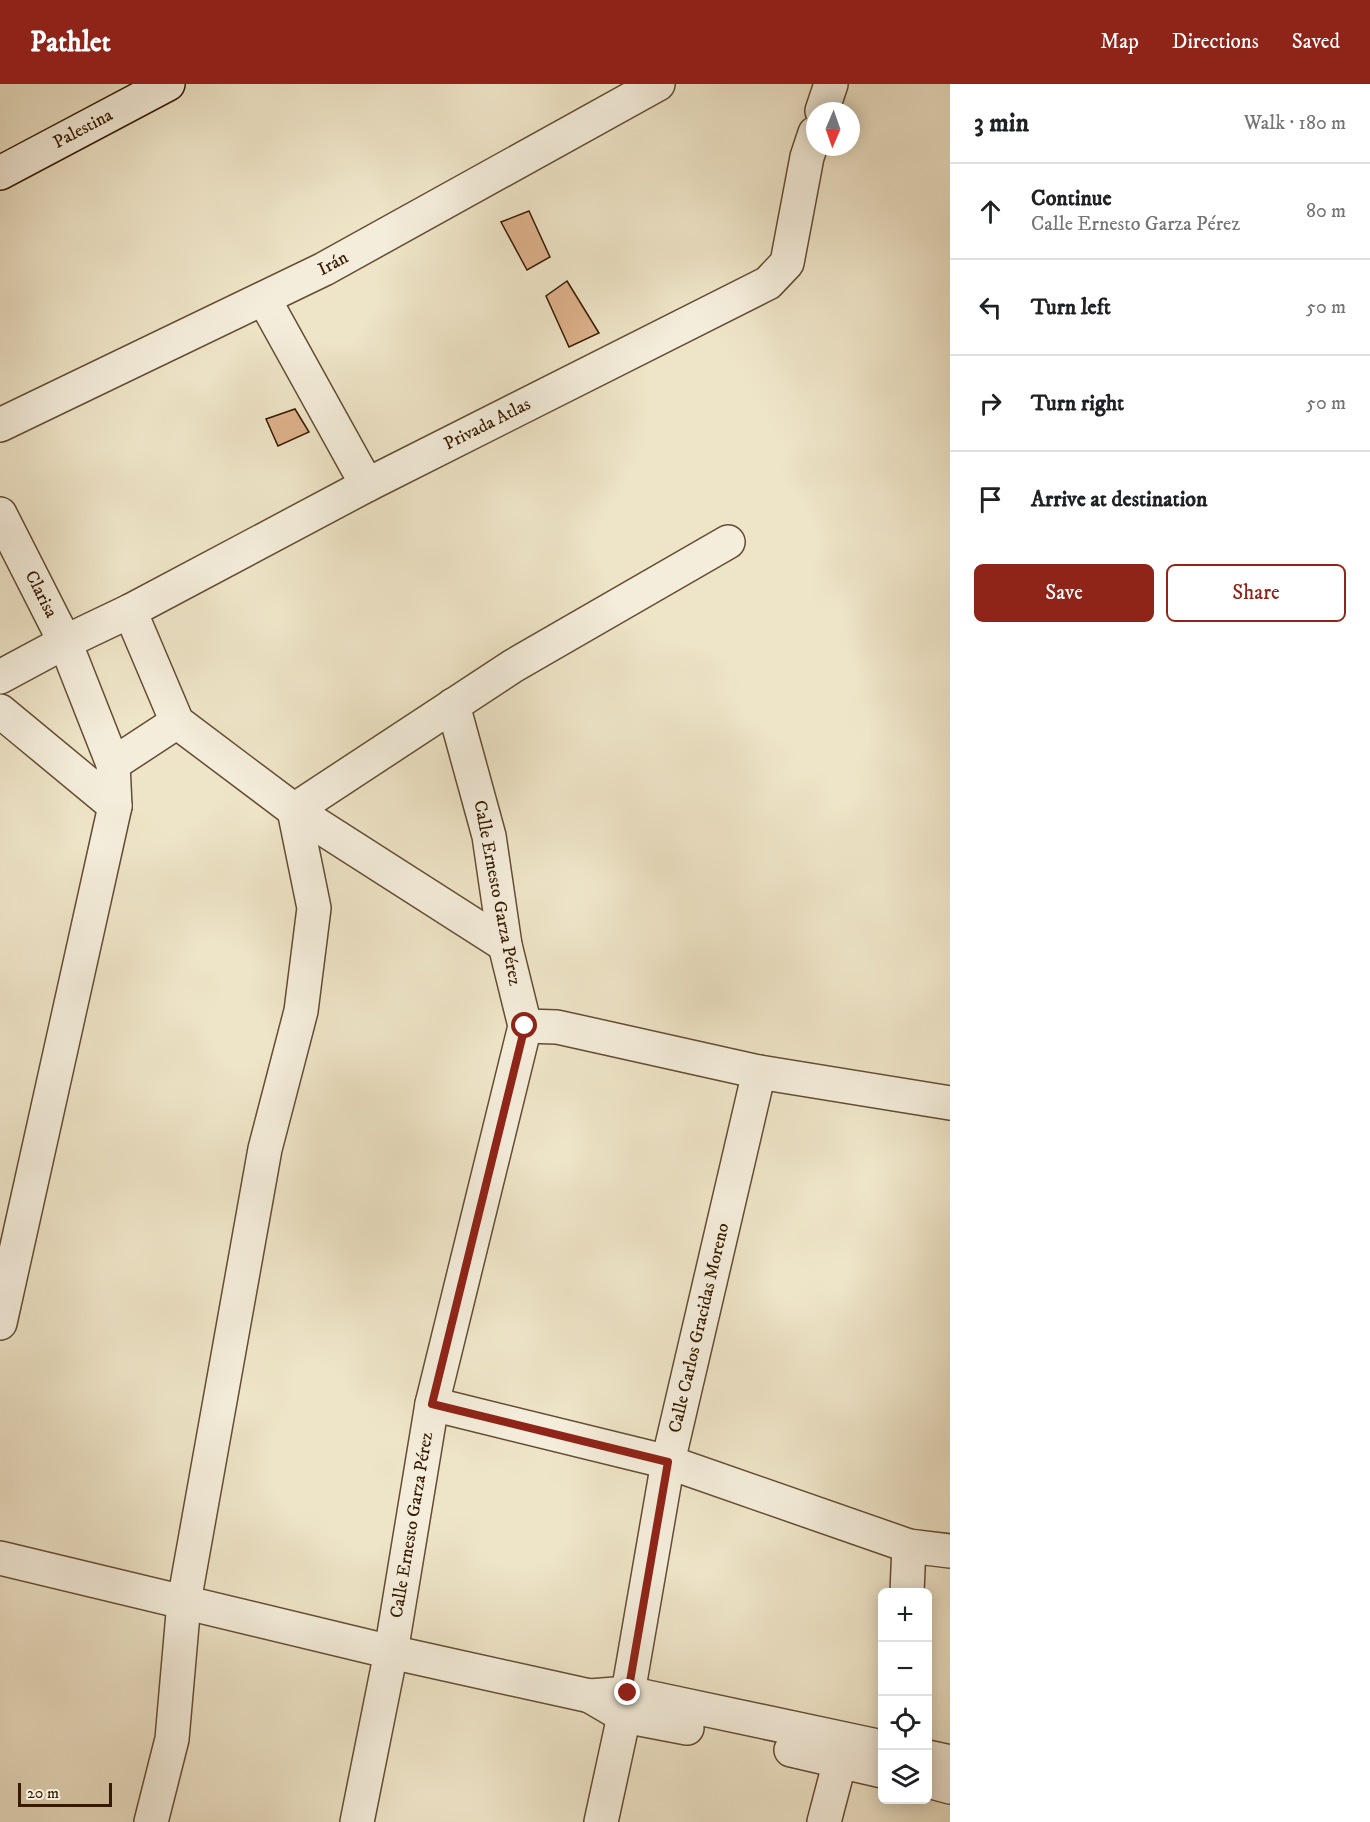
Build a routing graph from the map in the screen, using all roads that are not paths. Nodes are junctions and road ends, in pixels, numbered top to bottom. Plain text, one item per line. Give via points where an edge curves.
1 (168, 84) edge
2 (658, 84) edge
3 (831, 84) edge
4 (825, 102) edge
5 (807, 156) edge
6 (0, 173) edge
7 (264, 298) junction
8 (0, 425) edge
9 (367, 485) junction
10 (0, 514) edge
11 (729, 542) dead end
12 (130, 611) junction
13 (65, 642) junction
14 (0, 677) edge
15 (453, 705) junction
16 (0, 711) edge
17 (177, 722) junction
18 (113, 764) junction
19 (115, 806) junction
20 (294, 810) junction
21 (505, 945) junction
22 (525, 1026) junction
23 (759, 1072) junction
24 (950, 1102) edge
25 (0, 1323) edge
26 (432, 1404) junction
27 (668, 1462) junction
28 (909, 1546) junction
29 (950, 1551) edge
30 (0, 1558) edge
31 (907, 1588) edge
32 (184, 1602) junction
33 (391, 1652) junction
34 (626, 1705) junction
35 (728, 1725) junction
36 (878, 1746) edge
37 (932, 1758) edge
38 (840, 1761) junction
39 (950, 1762) edge
40 (878, 1770) edge
41 (932, 1782) edge
42 (950, 1787) edge
43 (151, 1822) edge
44 (357, 1822) edge
45 (601, 1822) edge
46 (824, 1822) edge

1 - 6 street, Palestina
2 - 7 street, Irán via 324,269
3 - 4 street
5 - 9 street, Privada Atlas via 788,263 768,283
7 - 8 street, Irán
7 - 9 street
9 - 12 street, Privada Atlas
10 - 13 street, Clarisa
11 - 15 street via 513,666
12 - 13 street, Privada Atlas
12 - 17 street
13 - 14 street, Privada Atlas
13 - 18 street, Clarisa
15 - 20 street
15 - 21 street, Calle Ernesto Garza Pérez via 489,836
16 - 19 street
17 - 18 street
17 - 20 street
18 - 19 street, Clarisa
19 - 25 street, Clarisa
20 - 21 street
20 - 32 street via 314,908 301,1011 265,1149
21 - 22 street, Calle Ernesto Garza Pérez
22 - 23 street via 558,1027
22 - 26 street, Calle Ernesto Garza Pérez
23 - 24 street
23 - 27 street, Calle Carlos Gracidas Moreno
26 - 27 street
26 - 33 street, Calle Ernesto Garza Pérez
27 - 28 street
27 - 34 street, Calle Carlos Gracidas Moreno
28 - 29 street
28 - 31 street
30 - 32 street
32 - 33 street
32 - 43 street via 172,1739
33 - 34 street
33 - 44 street, Calle Ernesto Garza Pérez
34 - 35 street
34 - 45 street, Calle Carlos Gracidas Moreno
35 - 36 street
35 - 38 street
37 - 39 street
38 - 40 street
38 - 46 street
41 - 42 street

